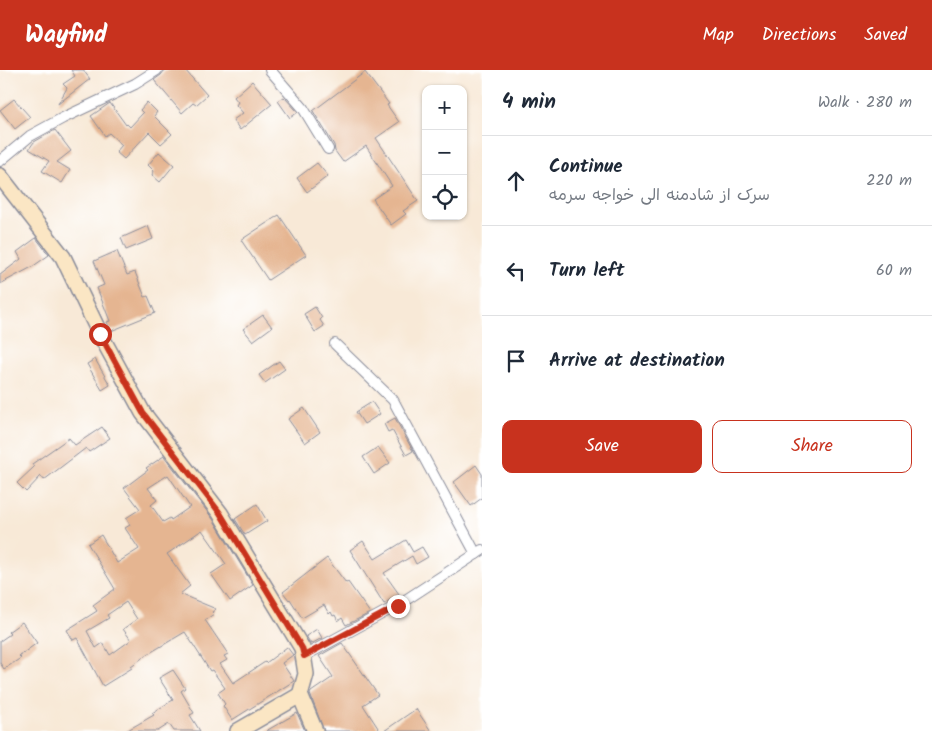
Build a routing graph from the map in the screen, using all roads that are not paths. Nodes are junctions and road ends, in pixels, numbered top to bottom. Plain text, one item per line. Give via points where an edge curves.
1 (156, 70) edge
2 (270, 70) edge
3 (328, 148) dead end
4 (0, 161) edge
5 (0, 176) edge
6 (335, 344) dead end
7 (479, 552) edge
8 (304, 656) junction
9 (300, 695) junction
10 (238, 731) edge
11 (315, 731) edge

1 - 4 street via 136,84 30,136
2 - 3 street via 303,108
5 - 8 street via 63,256 104,342 143,413 220,513
6 - 7 street via 393,400
7 - 8 street via 398,606
8 - 9 street via 306,674
9 - 10 street
9 - 11 street

